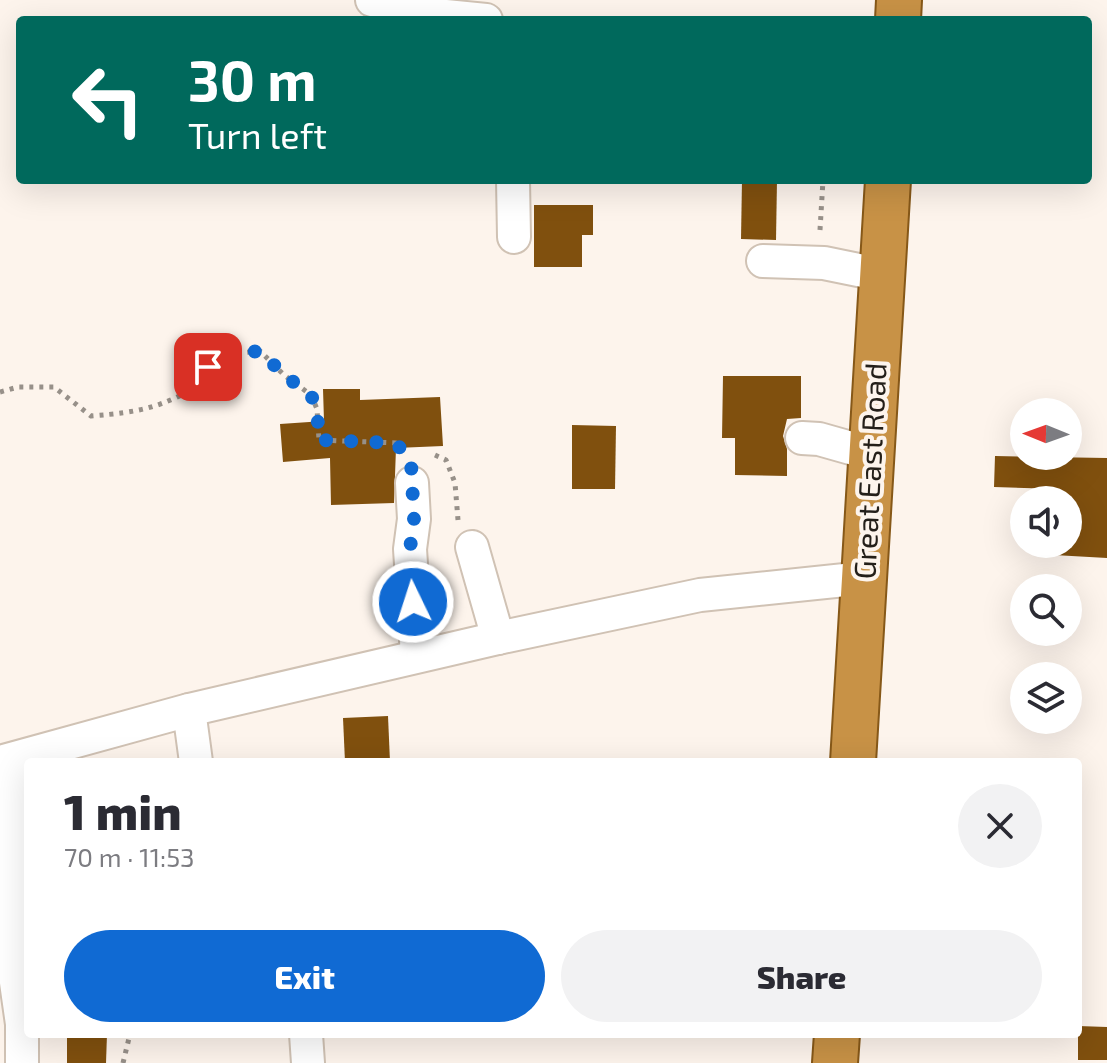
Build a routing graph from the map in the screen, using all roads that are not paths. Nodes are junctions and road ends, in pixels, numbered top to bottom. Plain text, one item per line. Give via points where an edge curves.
1 (372, 0) edge
2 (446, 16) edge
3 (513, 184) edge
4 (888, 184) edge
5 (514, 237) dead end
6 (763, 261) dead end
7 (883, 275) junction
8 (802, 438) dead end
9 (872, 454) junction
10 (412, 483) road end
11 (472, 547) dead end
12 (864, 578) junction
13 (498, 638) junction
14 (417, 655) junction
15 (189, 710) junction
16 (195, 758) edge
17 (853, 758) edge
18 (6, 761) edge
19 (306, 1038) edge
20 (837, 1038) edge
21 (22, 1063) edge
22 (308, 1063) edge
23 (835, 1063) edge

1 - 2 street
3 - 5 street
4 - 7 highway, Great East Road
6 - 7 street via 817,262
7 - 9 highway, Great East Road
8 - 9 street
9 - 12 highway, Great East Road
10 - 14 street
11 - 13 street
12 - 13 street via 700,595
12 - 17 highway, Great East Road
13 - 14 street
14 - 15 street
15 - 16 street
15 - 18 street
18 - 21 street via 10,940
19 - 22 street
20 - 23 highway

